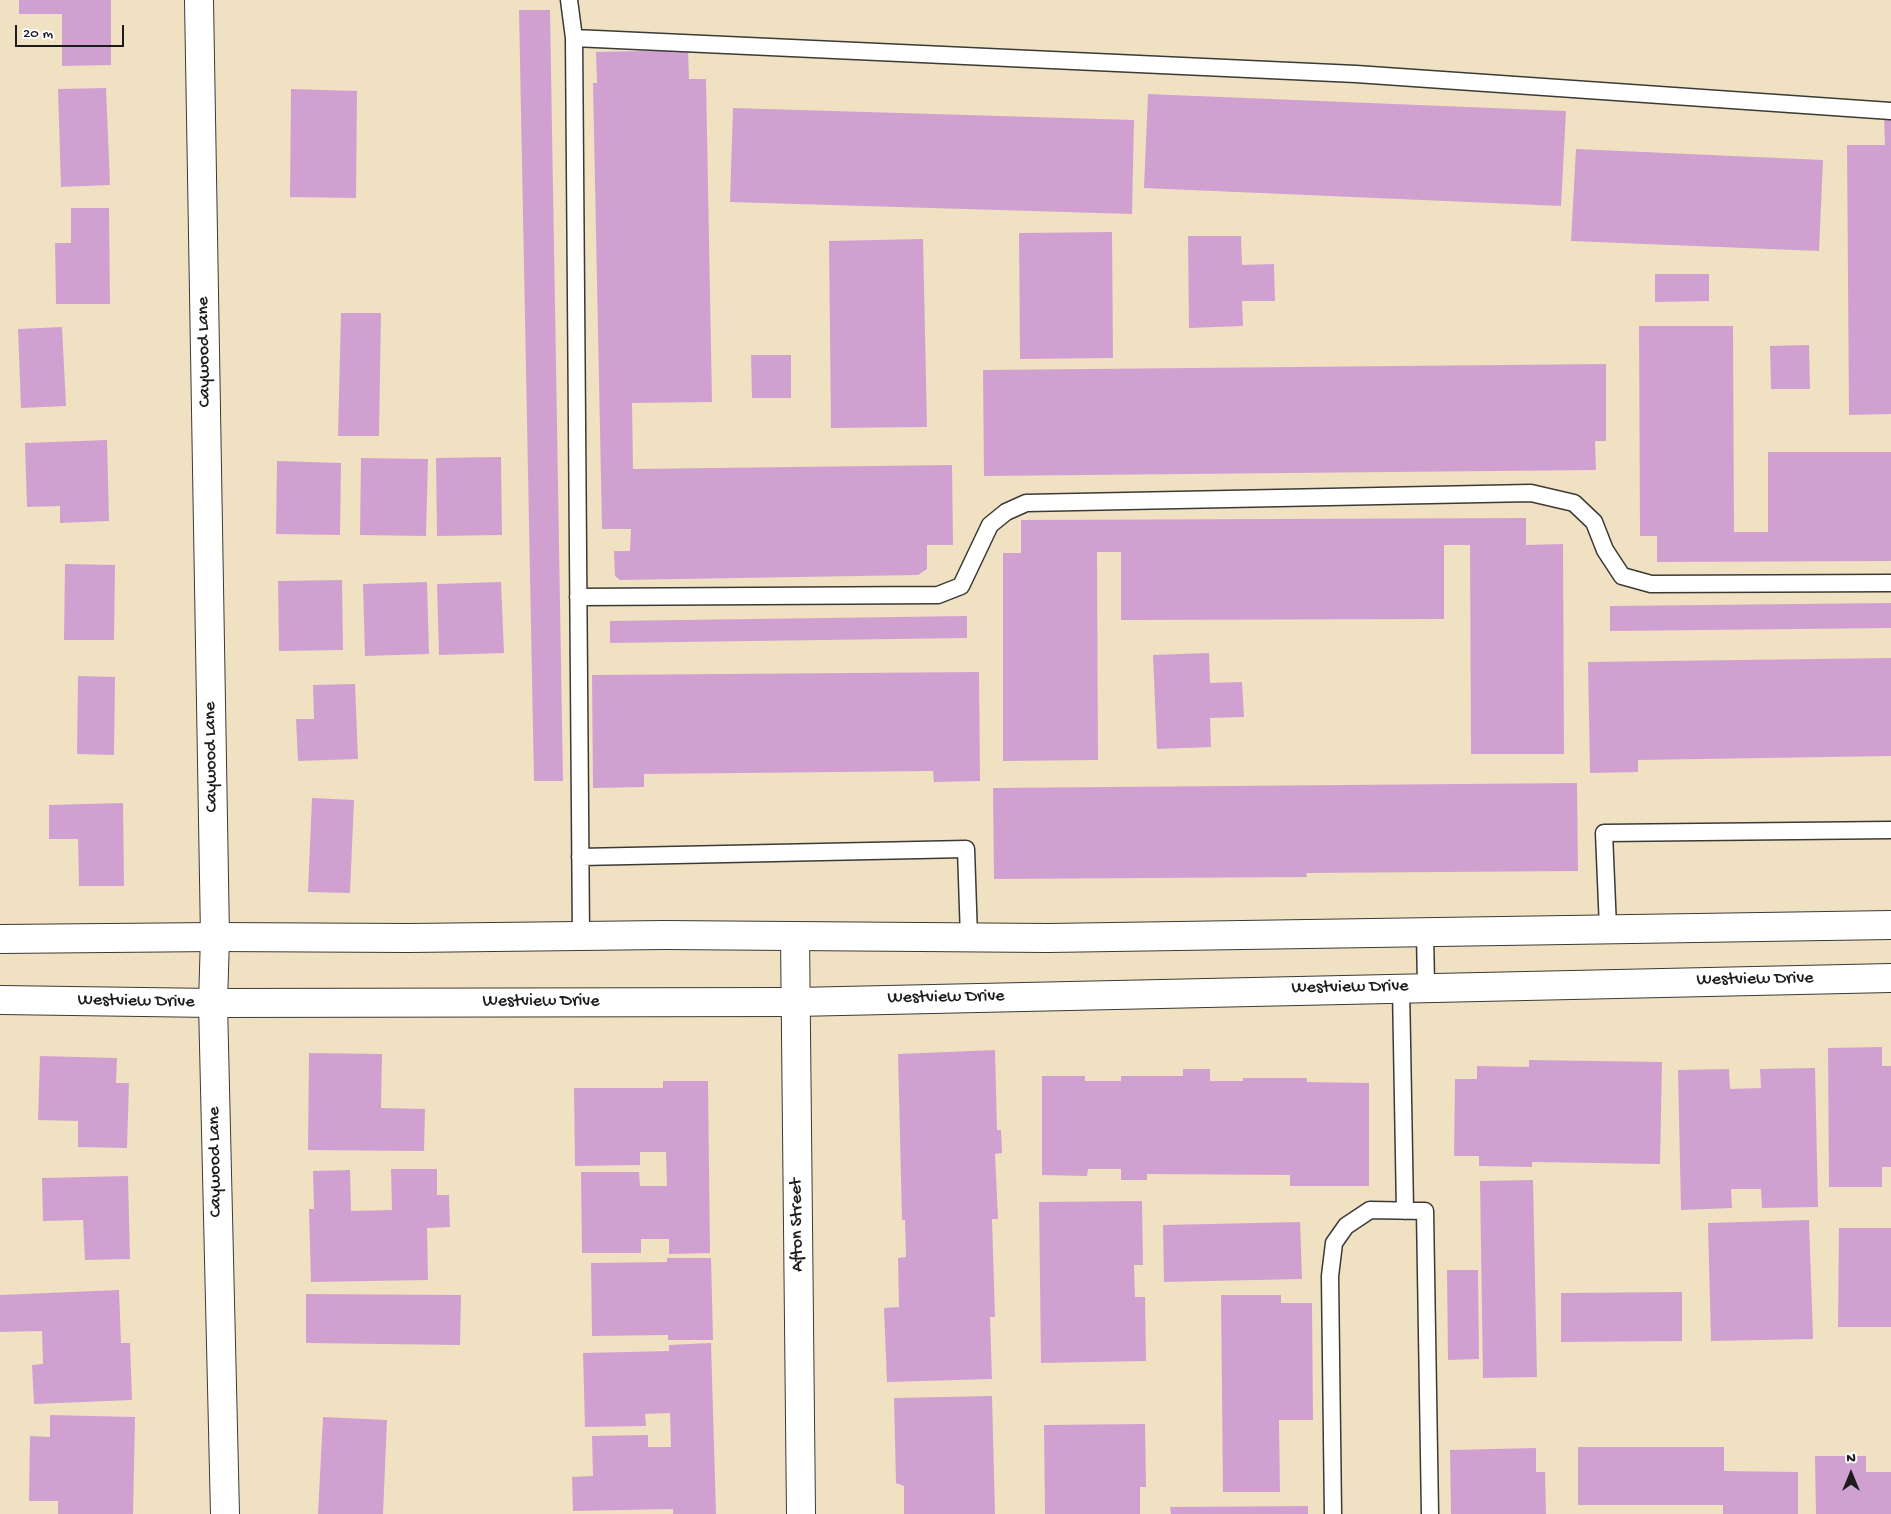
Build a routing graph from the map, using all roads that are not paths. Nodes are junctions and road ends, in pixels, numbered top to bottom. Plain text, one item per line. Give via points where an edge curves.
1 (199, 0) edge
2 (569, 0) edge
3 (574, 38) junction
4 (1891, 111) edge
5 (1891, 583) edge
6 (578, 597) junction
7 (1891, 830) edge
8 (580, 857) junction
9 (1891, 925) edge
10 (1608, 928) junction
11 (1425, 932) junction
12 (795, 936) junction
13 (215, 937) junction
14 (581, 937) junction
15 (970, 938) junction
16 (0, 939) edge
17 (1891, 978) edge
18 (1414, 987) junction
19 (0, 1000) edge
20 (796, 1002) junction
21 (213, 1003) junction
22 (1405, 1211) junction
23 (225, 1514) edge
24 (801, 1514) edge
25 (1333, 1514) edge
26 (1430, 1514) edge

1 - 13 main road, Caywood Lane
2 - 3 lane
3 - 4 lane via 1356,74
3 - 6 lane
5 - 6 lane via 1651,584 1622,576 1605,550 1594,522 1574,503 1531,493 1026,503 1006,512 990,525 961,586 938,595
6 - 8 lane
7 - 10 lane via 1604,833
8 - 14 lane
8 - 15 lane via 966,849
9 - 10 main road
10 - 11 main road
11 - 15 main road
11 - 18 lane
12 - 14 main road
12 - 15 main road
12 - 20 main road, Afton Street
13 - 14 main road
13 - 16 main road
13 - 21 main road, Caywood Lane
17 - 18 main road, Westview Drive
18 - 20 main road, Westview Drive
18 - 22 lane
19 - 21 main road, Westview Drive
20 - 21 main road, Westview Drive
20 - 24 main road, Afton Street
21 - 23 main road, Caywood Lane
22 - 25 lane via 1370,1210 1346,1226 1334,1243 1330,1276
22 - 26 lane via 1425,1211

